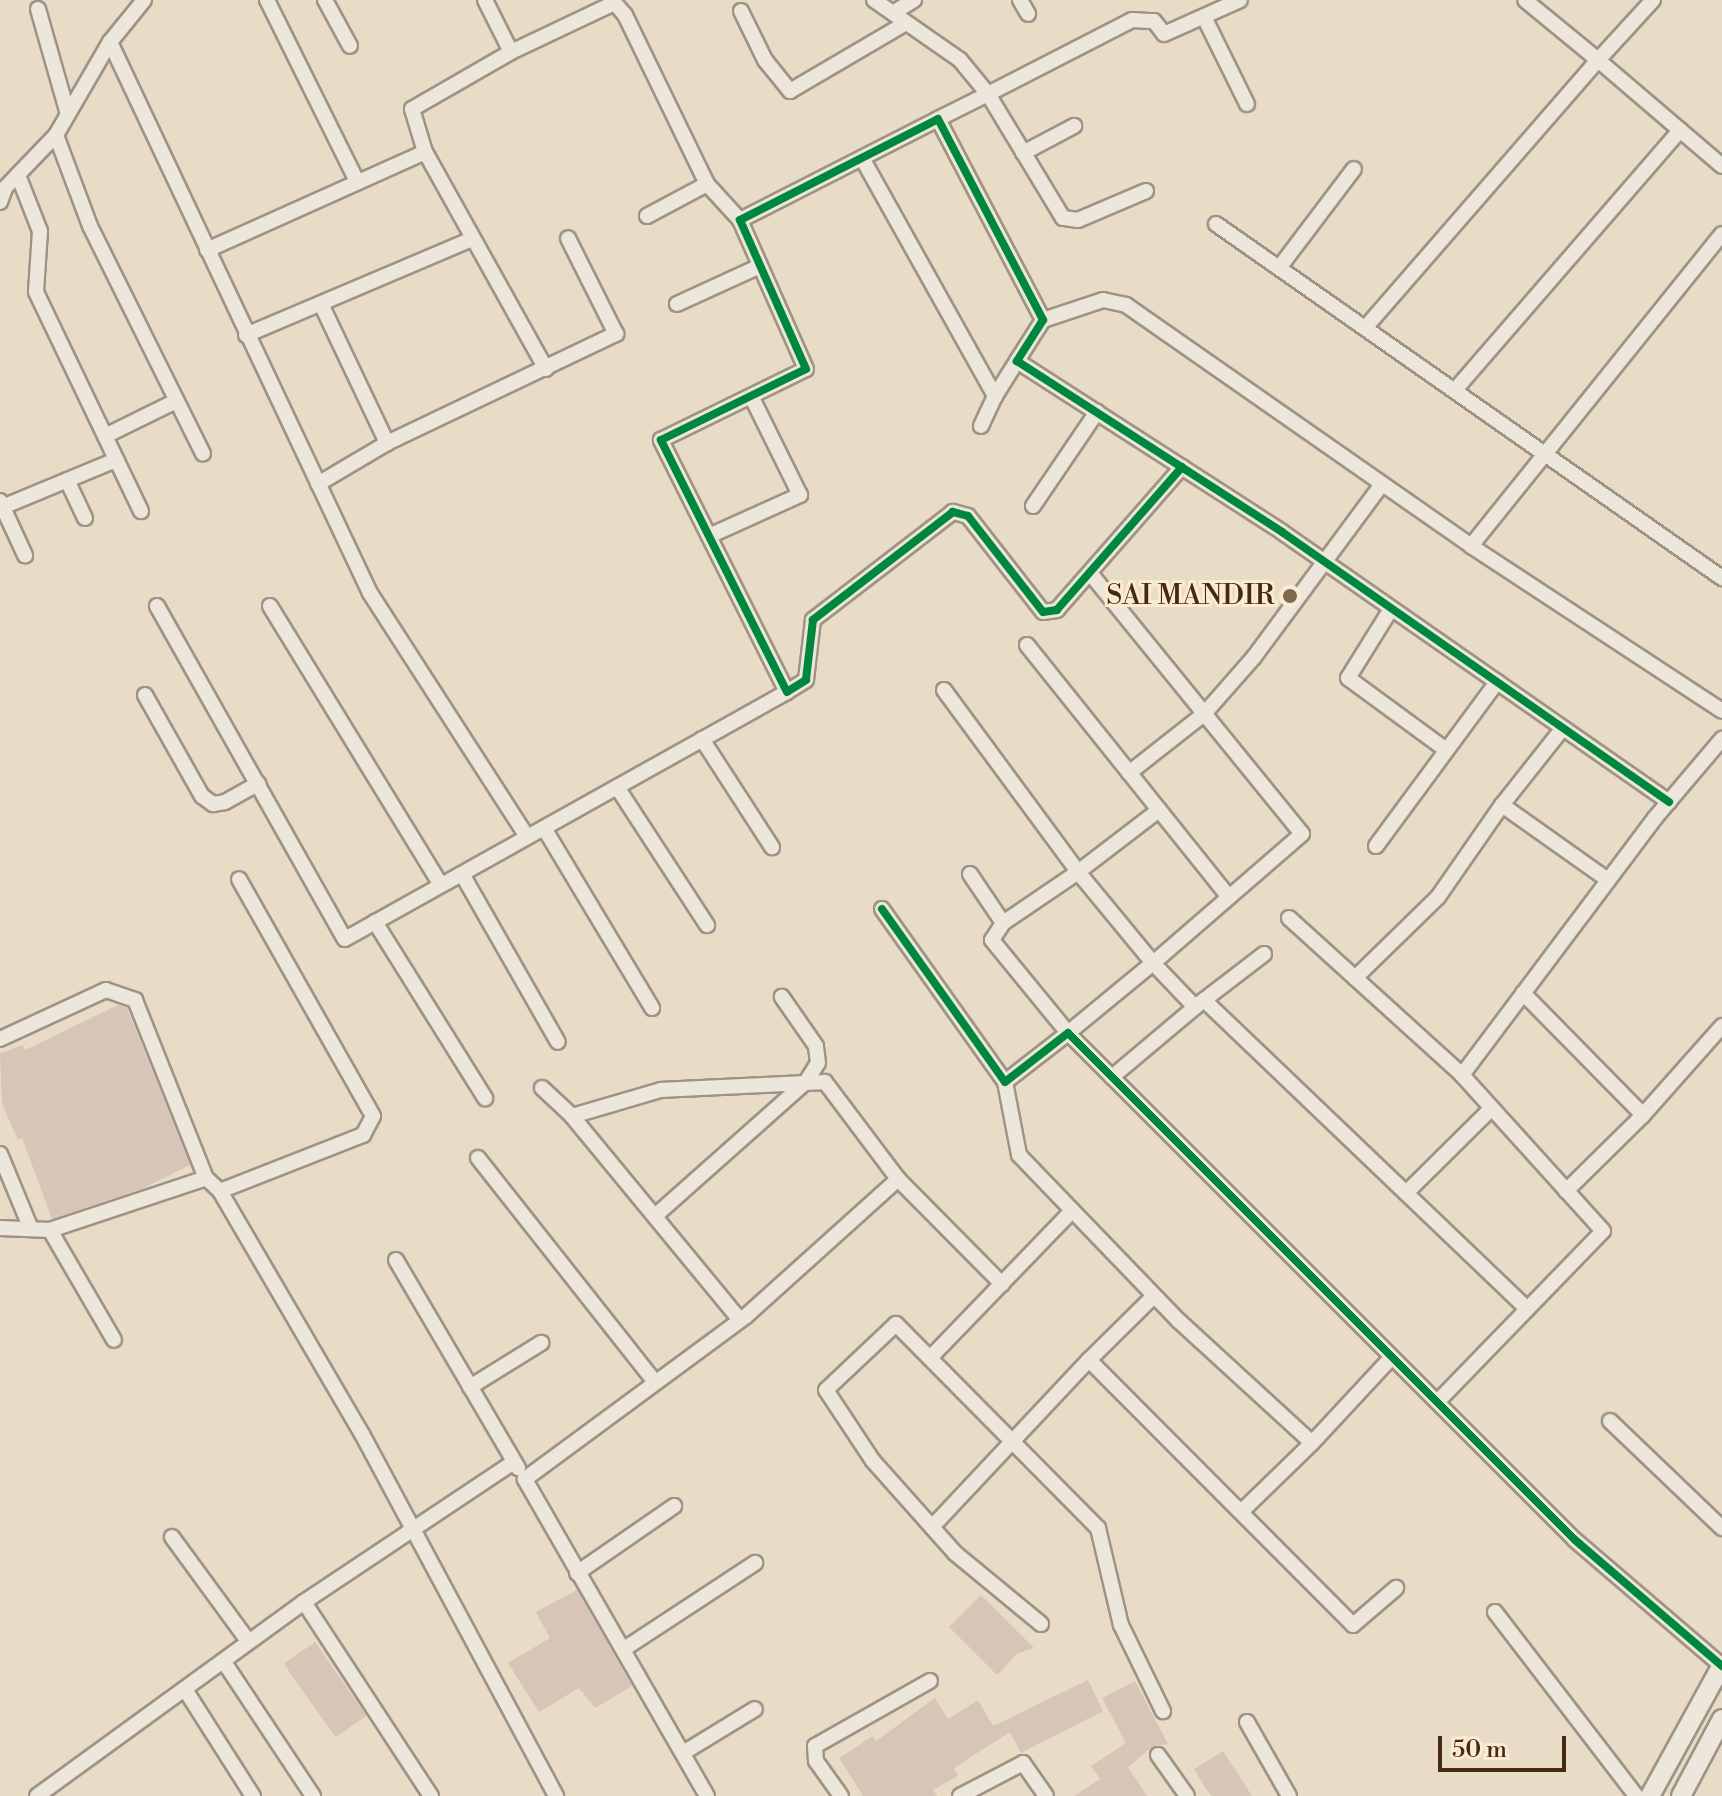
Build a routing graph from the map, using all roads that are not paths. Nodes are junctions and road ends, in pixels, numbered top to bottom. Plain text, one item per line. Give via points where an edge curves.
1 (144, 0) edge
2 (267, 0) edge
3 (325, 0) edge
4 (485, 0) edge
5 (874, 0) edge
6 (914, 0) edge
7 (1020, 0) edge
8 (1240, 0) edge
9 (1525, 0) edge
10 (1653, 0) edge
11 (613, 2) edge
12 (130, 7) edge
13 (38, 9) dead end
14 (741, 11) dead end
15 (893, 13) junction
16 (1028, 14) dead end
17 (1204, 17) junction
18 (906, 23) junction
19 (110, 42) junction
20 (350, 46) dead end
21 (511, 52) junction
22 (1598, 60) junction
23 (988, 94) junction
24 (1247, 104) dead end
25 (68, 114) junction
26 (938, 119) junction
27 (1074, 126) dead end
28 (1680, 130) junction
29 (56, 135) junction
30 (425, 152) junction
31 (1023, 153) junction
32 (862, 158) junction
33 (1722, 166) edge
34 (1354, 169) dead end
35 (18, 175) junction
36 (356, 179) junction
37 (707, 184) junction
38 (1146, 191) dead end
39 (2, 193) edge
40 (647, 216) dead end
41 (740, 220) junction
42 (1216, 224) dead end
43 (1722, 234) edge
44 (568, 238) dead end
45 (472, 239) junction
46 (207, 250) junction
47 (760, 266) junction
48 (1279, 268) junction
49 (677, 304) dead end
50 (322, 306) junction
51 (1043, 320) junction
52 (1365, 328) junction
53 (246, 335) junction
54 (1017, 361) junction
55 (546, 369) junction
56 (1455, 390) junction
57 (751, 396) junction
58 (995, 396) junction
59 (176, 401) junction
60 (1097, 412) junction
61 (981, 426) dead end
62 (105, 436) junction
63 (387, 443) junction
64 (203, 454) dead end
65 (1545, 454) junction
66 (116, 460) junction
67 (1182, 467) junction
68 (67, 480) junction
69 (318, 484) junction
70 (1382, 484) junction
71 (1, 505) edge
72 (1033, 506) dead end
73 (141, 511) dead end
74 (85, 518) dead end
75 (709, 536) junction
76 (1471, 546) junction
77 (25, 555) dead end
78 (1324, 563) junction
79 (1719, 571) edge
80 (1090, 573) junction
81 (157, 606) dead end
82 (270, 606) dead end
83 (1391, 609) junction
84 (1027, 645) dead end
85 (1497, 682) junction
86 (944, 690) dead end
87 (787, 692) junction
88 (145, 695) dead end
89 (1722, 711) edge
90 (1204, 714) junction
91 (1563, 728) junction
92 (702, 739) junction
93 (1722, 739) edge
94 (1446, 750) junction
95 (1129, 773) junction
96 (258, 784) junction
97 (617, 787) junction
98 (1669, 802) junction
99 (1502, 805) junction
100 (1159, 810) junction
101 (544, 828) junction
102 (527, 837) junction
103 (1376, 846) dead end
104 (772, 847) dead end
105 (1078, 872) junction
106 (462, 874) junction
107 (970, 874) dead end
108 (239, 879) dead end
109 (1608, 880) junction
110 (441, 885) junction
111 (1229, 897) junction
112 (882, 909) dead end
113 (1289, 918) dead end
114 (375, 922) junction
115 (1003, 923) junction
116 (707, 925) dead end
117 (1264, 954) dead end
118 (1153, 963) junction
119 (1355, 978) junction
120 (1523, 993) junction
121 (782, 997) dead end
122 (1199, 1003) junction
123 (652, 1008) dead end
124 (1722, 1026) edge
125 (1068, 1033) junction
126 (0, 1039) edge
127 (558, 1042) dead end
128 (1462, 1075) junction
129 (1112, 1077) junction
130 (806, 1082) junction
131 (1005, 1082) junction
132 (542, 1088) dead end
133 (485, 1098) dead end
134 (1490, 1110) junction
135 (1643, 1115) junction
136 (572, 1116) junction
137 (0, 1154) edge
138 (478, 1158) dead end
139 (206, 1178) junction
140 (898, 1179) junction
141 (220, 1191) junction
142 (1566, 1191) junction
143 (1406, 1193) junction
144 (1071, 1212) junction
145 (655, 1216) junction
146 (0, 1228) edge
147 (31, 1229) junction
148 (50, 1230) junction
149 (396, 1260) dead end
150 (1002, 1284) junction
151 (1154, 1296) junction
152 (1527, 1309) junction
153 (740, 1320) junction
154 (114, 1340) dead end
155 (541, 1343) dead end
156 (1392, 1357) junction
157 (930, 1358) junction
158 (1089, 1360) junction
159 (655, 1382) junction
160 (470, 1387) junction
161 (1437, 1402) junction
162 (1610, 1421) dead end
163 (1017, 1442) junction
164 (1312, 1443) junction
165 (514, 1462) junction
166 (525, 1479) junction
167 (674, 1506) dead end
168 (1242, 1511) junction
169 (413, 1527) junction
170 (932, 1527) junction
171 (1722, 1528) edge
172 (172, 1537) dead end
173 (755, 1563) dead end
174 (577, 1573) junction
175 (1396, 1588) dead end
176 (304, 1602) junction
177 (1495, 1612) dead end
178 (1041, 1624) dead end
179 (248, 1641) junction
180 (624, 1649) junction
181 (224, 1662) junction
182 (1722, 1665) edge
183 (930, 1681) dead end
184 (186, 1691) junction
185 (755, 1709) dead end
186 (1163, 1711) dead end
187 (1722, 1719) edge
188 (1247, 1722) dead end
189 (683, 1753) junction
190 (1158, 1755) dead end
191 (59, 1790) edge
192 (37, 1796) edge
193 (253, 1796) edge
194 (313, 1796) edge
195 (431, 1796) edge
196 (556, 1796) edge
197 (707, 1796) edge
198 (841, 1796) edge
199 (960, 1796) edge
200 (1046, 1796) edge
201 (1187, 1796) edge
202 (1289, 1796) edge
203 (1636, 1796) edge
204 (1650, 1796) edge
205 (1681, 1796) edge

1 - 12 street
2 - 36 street
3 - 20 street
4 - 21 street
5 - 15 street
6 - 15 street
7 - 16 street
8 - 17 street
9 - 22 street
10 - 22 street
11 - 21 street
11 - 37 street via 625,15
12 - 19 street
13 - 25 street
14 - 18 street via 765,60 790,91
15 - 18 street
17 - 23 street via 1164,34 1154,21 1132,20
17 - 24 street
18 - 23 street via 960,60
19 - 25 street
19 - 46 street
21 - 30 street via 412,109
22 - 28 street
22 - 52 street
23 - 26 street
23 - 31 street
25 - 29 street
26 - 32 street
26 - 51 street
27 - 31 street
28 - 33 street
28 - 56 street
29 - 35 street
29 - 59 street via 90,226
30 - 36 street
30 - 45 street
31 - 38 street via 1063,218 1078,220
32 - 41 street
32 - 58 street
34 - 48 street
35 - 39 street
35 - 62 street via 40,231 36,292
36 - 46 street
37 - 40 street
37 - 41 street
41 - 47 street
42 - 48 street
43 - 65 street
44 - 55 street via 616,334
45 - 50 street
45 - 55 street
46 - 53 street
47 - 49 street
47 - 57 street via 806,369
48 - 52 street
50 - 53 street
50 - 63 street
51 - 54 street
51 - 70 street via 1103,300 1126,305
52 - 56 street
53 - 69 street
54 - 58 street
54 - 60 street
55 - 63 street
56 - 65 street
57 - 75 street via 661,440
57 - 75 street via 800,495
58 - 61 street
59 - 62 street
59 - 64 street
60 - 67 street
60 - 72 street
62 - 66 street
63 - 69 street
65 - 76 street
65 - 79 street
66 - 68 street
66 - 73 street
67 - 78 street
67 - 80 street
68 - 71 street
68 - 74 street
69 - 102 street via 370,593
70 - 76 street
70 - 78 street
71 - 77 street
75 - 87 street
76 - 89 street
78 - 83 street
78 - 90 street
80 - 87 street via 1057,610 1043,612 968,516 953,512 813,620 806,680
80 - 90 street
81 - 96 street
82 - 110 street
83 - 85 street
83 - 94 street via 1348,678
84 - 95 street
85 - 91 street
85 - 94 street
86 - 105 street
87 - 92 street
88 - 96 street via 202,796 213,804 225,802
90 - 95 street
90 - 111 street via 1302,834
91 - 98 street
91 - 99 street
92 - 97 street
92 - 104 street
93 - 98 street
94 - 103 street
95 - 100 street
96 - 114 street via 345,939
97 - 101 street
97 - 116 street
98 - 109 street
99 - 109 street
99 - 119 street via 1438,897
100 - 105 street
100 - 111 street
101 - 102 street
101 - 123 street
102 - 106 street
105 - 115 street
105 - 118 street
106 - 110 street
106 - 127 street
107 - 115 street
108 - 141 street via 373,1116 363,1135
109 - 120 street
110 - 114 street
111 - 118 street
112 - 131 street
113 - 119 street
114 - 133 street
115 - 125 street via 992,940
117 - 122 street
118 - 122 street
118 - 125 street
119 - 128 street
120 - 128 street
120 - 135 street
121 - 130 street via 816,1046 818,1063
122 - 129 street
122 - 143 street
124 - 135 street
125 - 129 street
125 - 131 street
126 - 139 street via 106,990 135,1000
128 - 134 street
129 - 156 street
130 - 136 street via 661,1090
130 - 140 street via 825,1082
130 - 145 street
131 - 144 street via 1019,1155
132 - 136 street
134 - 142 street
134 - 143 street
135 - 142 street
136 - 145 street
137 - 147 street
138 - 159 street
139 - 141 street
139 - 148 street
140 - 150 street
140 - 153 street
141 - 169 street
142 - 152 street via 1603,1231
143 - 152 street
144 - 150 street
144 - 151 street
145 - 153 street
146 - 147 street
147 - 148 street
148 - 154 street
149 - 160 street
150 - 157 street
151 - 158 street
151 - 164 street
152 - 161 street
153 - 159 street
155 - 160 street
156 - 161 street
156 - 164 street
157 - 163 street
157 - 170 street via 896,1324 826,1390 873,1461
158 - 163 street
158 - 168 street
159 - 166 street
160 - 165 street
161 - 182 street via 1575,1540
162 - 171 street
163 - 170 street
163 - 186 street via 1098,1528 1121,1625
164 - 168 street
165 - 166 street
165 - 169 street
166 - 174 street
167 - 174 street
168 - 175 street via 1353,1625
169 - 176 street
169 - 196 street
170 - 178 street
172 - 179 street
173 - 180 street
174 - 180 street
176 - 179 street
176 - 195 street
177 - 203 street
179 - 181 street
180 - 189 street
181 - 184 street
181 - 194 street
182 - 204 street
183 - 198 street via 815,1746 816,1761
184 - 191 street
184 - 193 street
185 - 189 street
187 - 205 street
188 - 202 street
189 - 197 street
190 - 201 street
191 - 192 street
199 - 200 street via 1023,1763

